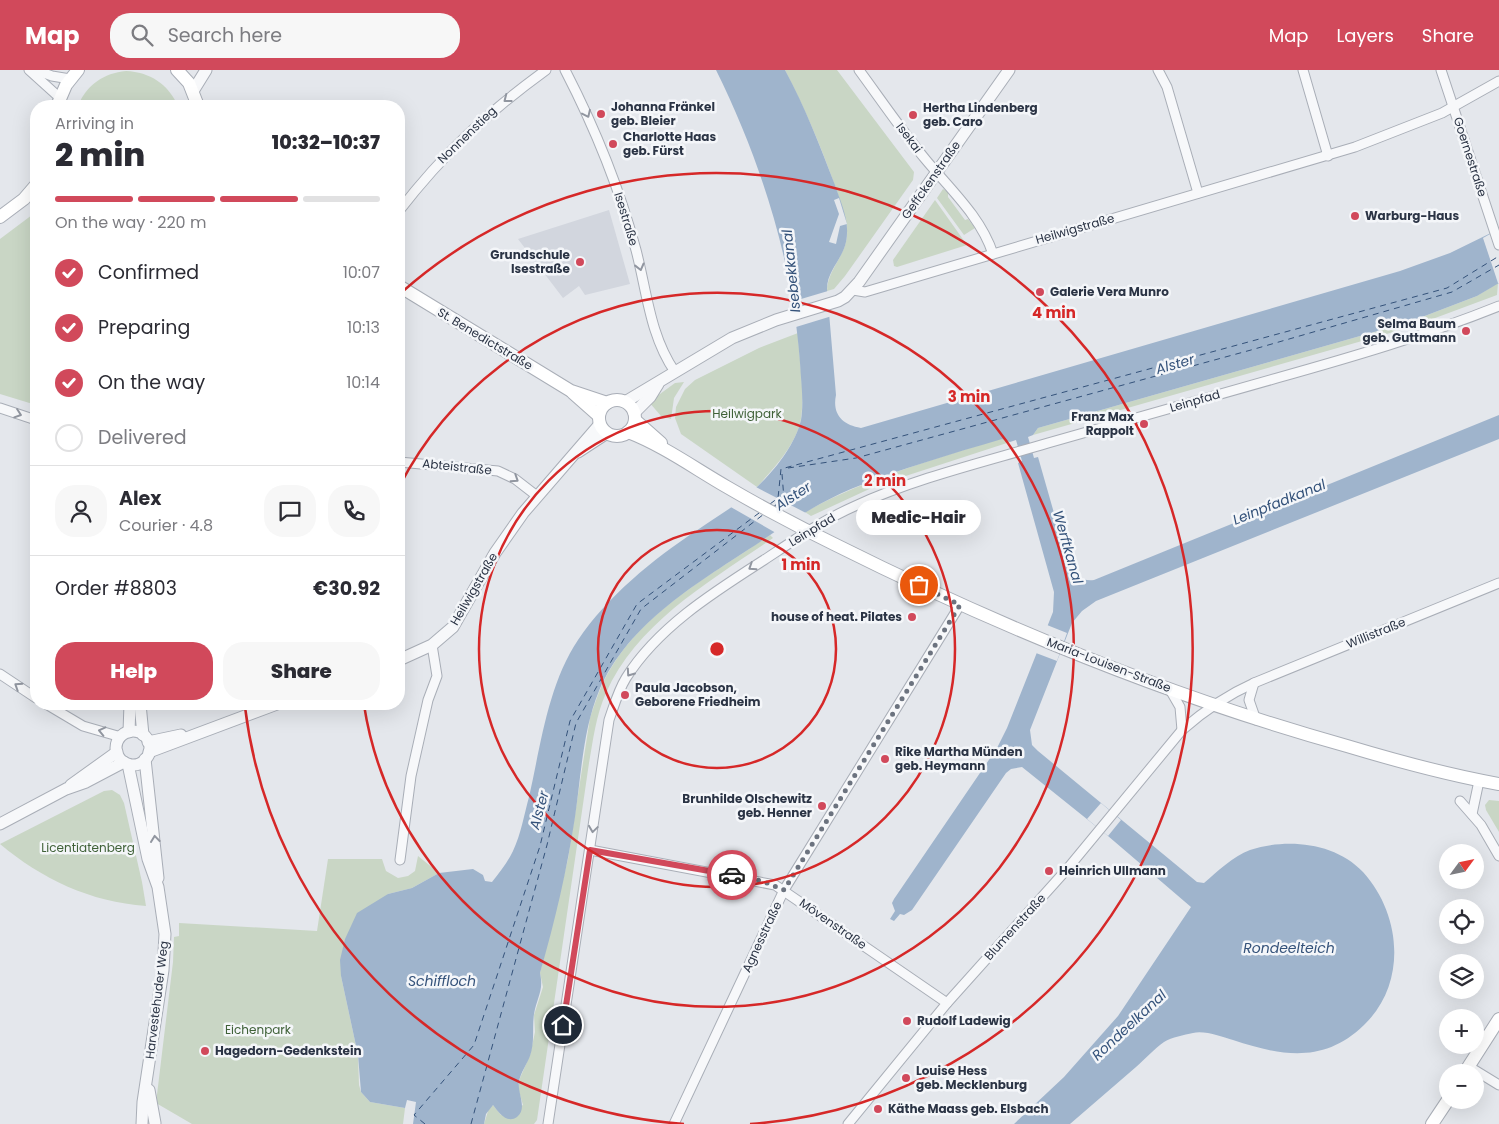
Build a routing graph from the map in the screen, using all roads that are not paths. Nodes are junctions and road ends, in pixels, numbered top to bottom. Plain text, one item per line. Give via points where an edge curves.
1 (29, 70) edge
2 (36, 70) edge
3 (177, 70) edge
4 (206, 70) edge
5 (546, 70) edge
6 (565, 70) edge
7 (859, 70) edge
8 (1009, 70) edge
9 (1303, 70) edge
10 (1440, 70) edge
11 (1162, 71) edge
12 (74, 74) edge
13 (1499, 81) edge
14 (193, 91) junction
15 (56, 100) edge
16 (59, 100) edge
17 (196, 100) edge
18 (1453, 107) junction
19 (1328, 156) junction
20 (937, 172) junction
21 (1198, 193) junction
22 (30, 197) edge
23 (405, 203) edge
24 (0, 217) edge
25 (1499, 245) edge
26 (993, 254) junction
27 (405, 290) edge
28 (853, 290) junction
29 (1499, 306) edge
30 (675, 372) junction
31 (658, 384) junction
32 (572, 391) junction
33 (625, 402) junction
34 (607, 403) junction
35 (0, 408) edge
36 (634, 417) junction
37 (30, 418) edge
38 (602, 424) junction
39 (628, 432) junction
40 (664, 447) junction
41 (405, 463) edge
42 (537, 496) junction
43 (808, 531) junction
44 (1499, 583) edge
45 (960, 605) junction
46 (432, 645) junction
47 (405, 657) edge
48 (0, 674) edge
49 (1254, 683) junction
50 (1170, 688) junction
51 (30, 694) edge
52 (1213, 705) junction
53 (56, 710) edge
54 (129, 710) edge
55 (141, 710) edge
56 (260, 710) edge
57 (1257, 721) junction
58 (1182, 730) junction
59 (125, 734) junction
60 (146, 747) junction
61 (117, 752) junction
62 (126, 763) junction
63 (1480, 781) junction
64 (1499, 784) edge
65 (66, 789) junction
66 (1460, 801) dead end
67 (1472, 814) junction
68 (0, 824) edge
69 (590, 850) junction
70 (1499, 856) edge
71 (400, 860) dead end
72 (158, 887) junction
73 (784, 890) junction
74 (947, 1003) junction
75 (1499, 1019) edge
76 (1469, 1064) edge
77 (1484, 1078) edge
78 (1499, 1085) edge
79 (1442, 1109) edge
80 (150, 1124) edge
81 (548, 1124) edge
82 (674, 1124) edge
83 (848, 1124) edge
84 (1432, 1124) edge

1 - 15 street
2 - 12 street via 52,76
3 - 14 main road
4 - 14 street
5 -> 23 street, Nonnenstieg via 466,134
6 -> 30 street, Isestraße via 609,164 636,250 657,342
7 - 20 street, Isekai via 912,144
8 - 20 street, Geffckenstraße
9 - 19 street
10 - 18 street, Goernestraße
11 - 21 street
12 - 16 main road
13 - 18 street, Heilwigstraße
14 - 17 main road
18 - 19 street, Heilwigstraße
18 - 25 street, Goernestraße
19 - 21 street, Heilwigstraße
20 - 26 street, Isekai via 953,189 986,237
20 - 28 street, Geffckenstraße
21 - 26 street, Heilwigstraße
22 - 24 main road
26 - 28 street, Heilwigstraße via 865,292
27 - 32 main road, St. Benedictstraße
28 - 30 street, Heilwigstraße via 830,304 793,314 732,338
29 - 43 street, Leinpfad via 1397,344 922,481 848,509
30 - 31 street, Heilwigstraße
31 - 33 street, Heilwigstraße
31 - 36 street, Heilwigstraße
32 - 34 main road, St. Benedictstraße
32 - 38 main road, St. Benedictstraße
33 - 34 main road
33 - 36 main road
34 - 38 main road
35 -> 37 street
36 - 39 main road
36 - 40 main road
38 - 39 main road via 618,436
38 - 42 street, Heilwigstraße
39 - 40 main road
40 - 43 main road, Maria-Louisen-Straße
41 -> 42 street, Abteistraße via 498,471
42 - 46 street, Heilwigstraße via 495,553 458,621
43 - 45 main road, Maria-Louisen-Straße
43 -> 69 street, Leinpfad via 704,600 651,647 626,680 609,720
44 - 49 street, Willistraße
45 - 50 main road, Maria-Louisen-Straße
45 - 73 street, Agnesstraße
46 - 47 street, Heilwigstraße
46 - 71 street via 437,676 428,700 412,776
51 -> 48 street
49 - 52 street, Willistraße
49 - 57 street via 1249,700
50 - 52 main road, Maria-Louisen-Straße
50 - 58 street via 1180,707
52 - 57 main road, Maria-Louisen-Straße
52 - 58 street, Blumenstraße
59 -> 53 street via 83,726
54 - 59 street
55 - 60 street, Harvestehuder Weg
56 - 60 street via 163,748
57 - 63 main road, Maria-Louisen-Straße
58 - 74 street, Blumenstraße via 1100,830
59 - 60 street
59 - 61 street via 116,745
60 - 62 street via 137,764
72 -> 60 street, Harvestehuder Weg
61 - 62 street, Harvestehuder Weg
61 - 65 street
62 - 65 street
62 - 72 street, Harvestehuder Weg via 148,859
63 - 64 main road, Maria-Louisen-Straße
63 - 67 street
65 - 68 street
66 - 67 street
67 - 70 street
69 - 73 street, Mövenstraße via 762,881
69 - 81 street, Leinpfad
72 - 80 street, Harvestehuder Weg via 165,949 148,1083
73 - 74 street, Mövenstraße
73 - 82 street, Agnesstraße
74 - 83 street, Blumenstraße
75 - 76 main road
77 - 78 street
79 - 84 main road

